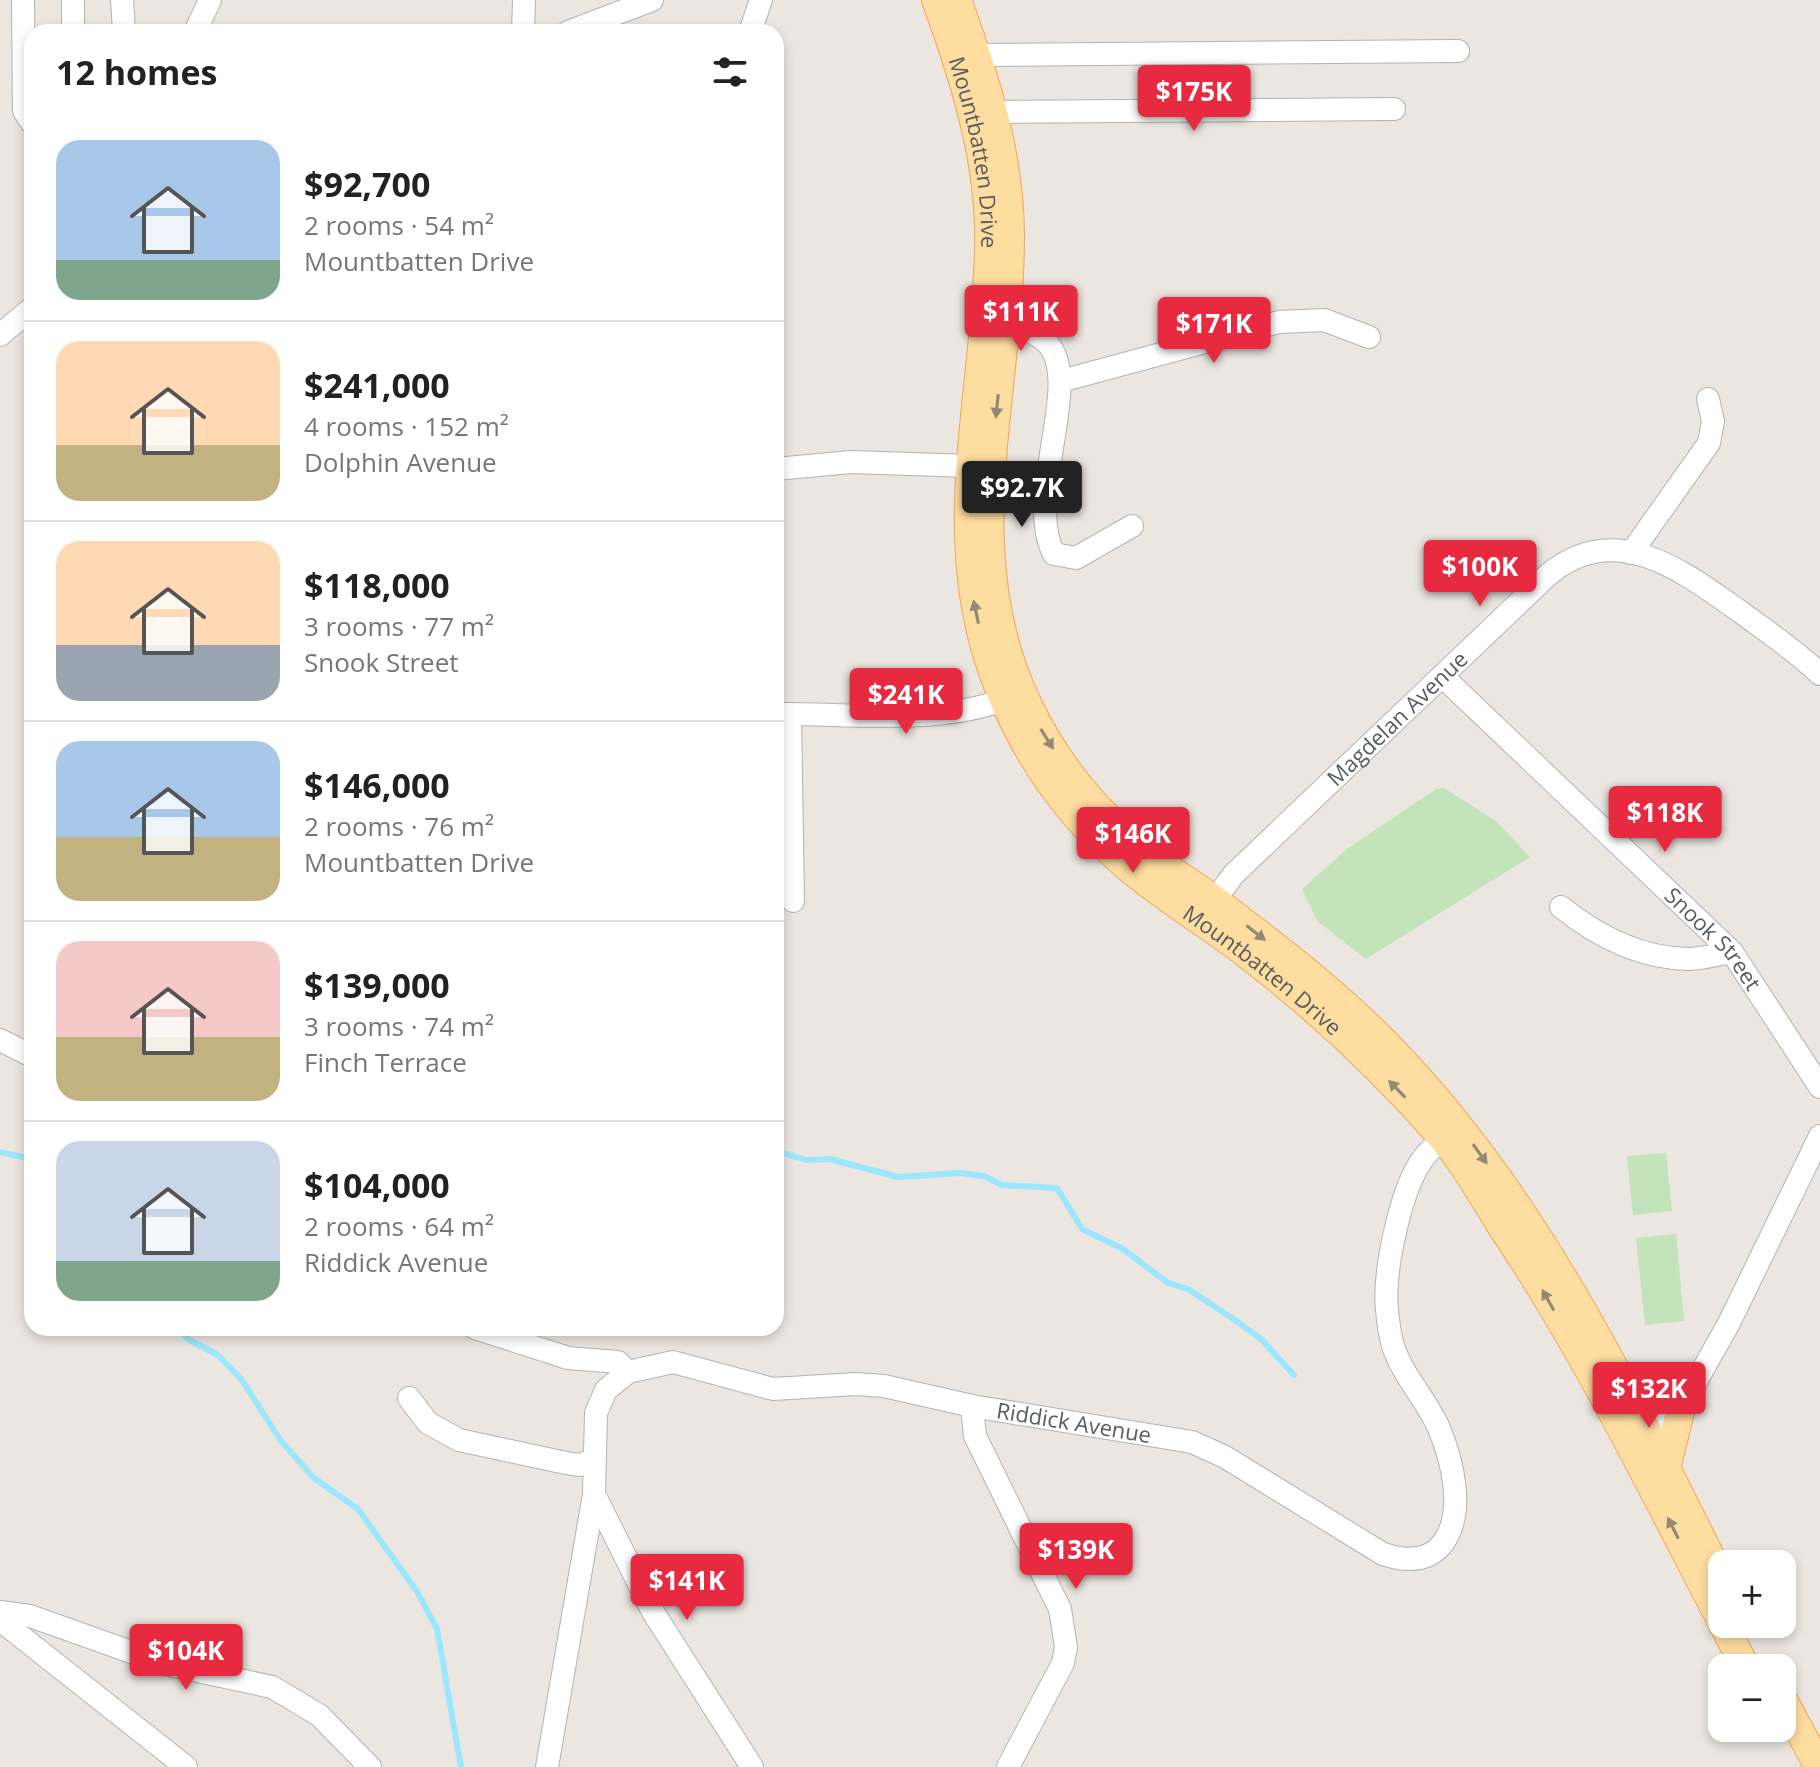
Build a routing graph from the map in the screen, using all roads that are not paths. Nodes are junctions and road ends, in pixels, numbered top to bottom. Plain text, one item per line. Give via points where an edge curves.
1 (23, 0) edge
2 (73, 0) edge
3 (122, 0) edge
4 (210, 0) edge
5 (524, 0) edge
6 (652, 0) edge
7 (761, 0) edge
8 (936, 0) edge
9 (957, 0) edge
10 (73, 24) edge
11 (124, 24) edge
12 (199, 24) edge
13 (523, 24) edge
14 (589, 24) edge
15 (753, 24) edge
16 (1458, 51) dead end
17 (977, 55) junction
18 (1394, 109) dead end
19 (24, 111) edge
20 (993, 112) junction
21 (24, 315) edge
22 (1006, 322) junction
23 (0, 335) edge
24 (1369, 337) dead end
25 (1061, 381) junction
26 (1708, 399) dead end
27 (970, 466) junction
28 (784, 468) edge
29 (1132, 526) dead end
30 (1631, 553) junction
31 (1820, 674) edge
32 (1442, 676) junction
33 (1013, 696) junction
34 (784, 714) edge
35 (784, 733) edge
36 (793, 901) dead end
37 (1561, 907) dead end
38 (1207, 910) junction
39 (1732, 952) junction
40 (0, 1040) edge
41 (24, 1052) edge
42 (1820, 1087) edge
43 (1452, 1132) junction
44 (1820, 1136) edge
45 (500, 1336) edge
46 (628, 1372) junction
47 (409, 1398) dead end
48 (1682, 1404) junction
49 (972, 1406) junction
50 (1637, 1435) junction
51 (594, 1460) junction
52 (1666, 1468) junction
53 (594, 1494) junction
54 (1708, 1552) edge
55 (1708, 1590) edge
56 (0, 1612) edge
57 (0, 1620) edge
58 (1796, 1724) edge
59 (1785, 1742) edge
60 (186, 1767) edge
61 (370, 1767) edge
62 (547, 1767) edge
63 (752, 1767) edge
64 (1008, 1767) edge
65 (1800, 1767) edge
66 (1819, 1767) edge

1 - 19 street
2 - 10 street
3 - 11 street
4 - 12 street
5 - 13 street
6 - 14 street
7 - 15 street
8 - 27 main road, Mountbatten Drive via 985,171 990,246
9 - 17 main road, Mountbatten Drive
16 - 17 street
17 - 20 main road, Mountbatten Drive
18 - 20 street
20 - 22 main road, Mountbatten Drive via 1010,230
21 - 23 street
22 - 25 street via 1048,344
22 -> 33 main road, Mountbatten Drive via 987,497 989,556
24 - 25 street via 1324,320 1279,322
25 - 29 street via 1050,448 1047,542 1054,554 1076,558
26 - 30 street via 1713,421 1709,443
27 - 28 street via 851,462
33 -> 27 main road, Mountbatten Drive via 988,661 970,581
30 - 31 street, Magdelan Avenue via 1652,556 1691,577
30 - 32 street, Magdelan Avenue via 1590,554 1562,564
32 - 38 street, Magdelan Avenue via 1234,874
32 - 39 street, Snook Street
33 - 34 street via 989,707 953,713
33 - 38 main road, Mountbatten Drive via 1100,812
35 - 36 street
37 - 39 street via 1589,929 1628,947 1688,959
38 - 43 main road, Mountbatten Drive via 1361,1020 1427,1087
39 - 42 street, Snook Street
40 - 41 street
43 - 49 street, Riddick Avenue via 1423,1159 1406,1196 1386,1307 1393,1346 1438,1426 1455,1495 1448,1537 1430,1555 1402,1560 1383,1554 1192,1442
43 - 50 main road, Mountbatten Drive via 1561,1274
44 - 48 street via 1729,1323
45 - 46 street via 568,1358 618,1362
46 - 49 street, Riddick Avenue via 673,1362 773,1389 884,1386
46 - 51 street via 600,1401
47 - 51 street via 428,1423 459,1440 579,1465
48 - 50 street
48 - 52 main road
49 - 64 street via 975,1436 1065,1628 1063,1663
50 - 52 main road, Mountbatten Drive
55 -> 50 main road, Mountbatten Drive
51 - 53 street
52 - 54 main road, Mountbatten Drive
53 - 62 street
53 - 63 street via 653,1612
56 - 61 street via 30,1616 165,1664 272,1687 319,1715
57 - 60 street
58 - 66 main road
59 - 65 main road

